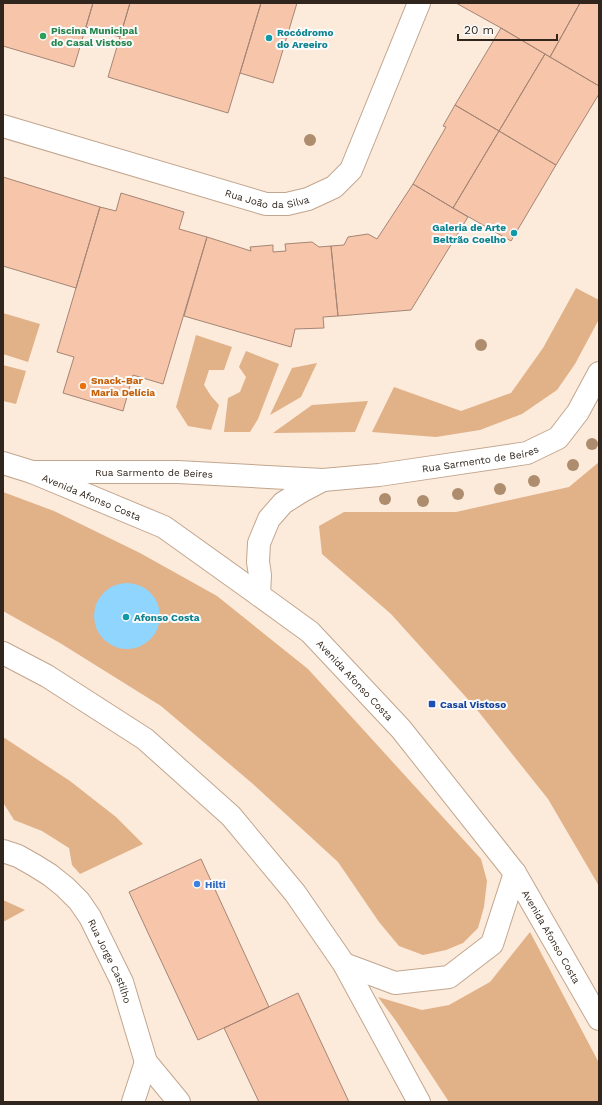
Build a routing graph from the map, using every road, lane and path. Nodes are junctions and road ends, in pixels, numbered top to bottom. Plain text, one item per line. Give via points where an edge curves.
1 (418, 3) edge
2 (3, 126) edge
3 (599, 373) edge
4 (3, 462) edge
5 (32, 472) junction
6 (323, 480) junction
7 (259, 595) junction
8 (3, 653) edge
9 (3, 851) edge
10 (515, 873) junction
11 (344, 964) junction
12 (599, 1019) edge
13 (146, 1062) junction
14 (173, 1100) edge
15 (133, 1102) edge
16 (419, 1102) edge

1 - 2 main road, Rua João da Silva via 351,170 334,187 308,200 288,204 266,204
3 - 6 main road, Rua Sarmento de Beires via 578,412 558,438 527,452 380,475
4 - 5 main road, Avenida Afonso Costa
5 - 6 main road, Rua Sarmento de Beires via 178,472
5 - 7 main road, Avenida Afonso Costa via 164,527
6 - 7 main road, Rua Sarmento de Beires via 283,503 269,519 259,544
7 - 10 main road, Avenida Afonso Costa via 310,632 402,729
8 - 11 main road via 48,676 145,739 231,816 295,893
9 - 13 main road, Rua Jorge Castilho via 18,856 50,875 78,901 90,917 122,982
10 - 11 main road via 492,944 449,977 395,983
10 - 12 main road, Avenida Afonso Costa
11 - 16 main road
13 - 14 main road, Rua Jorge Castilho
13 - 15 main road

